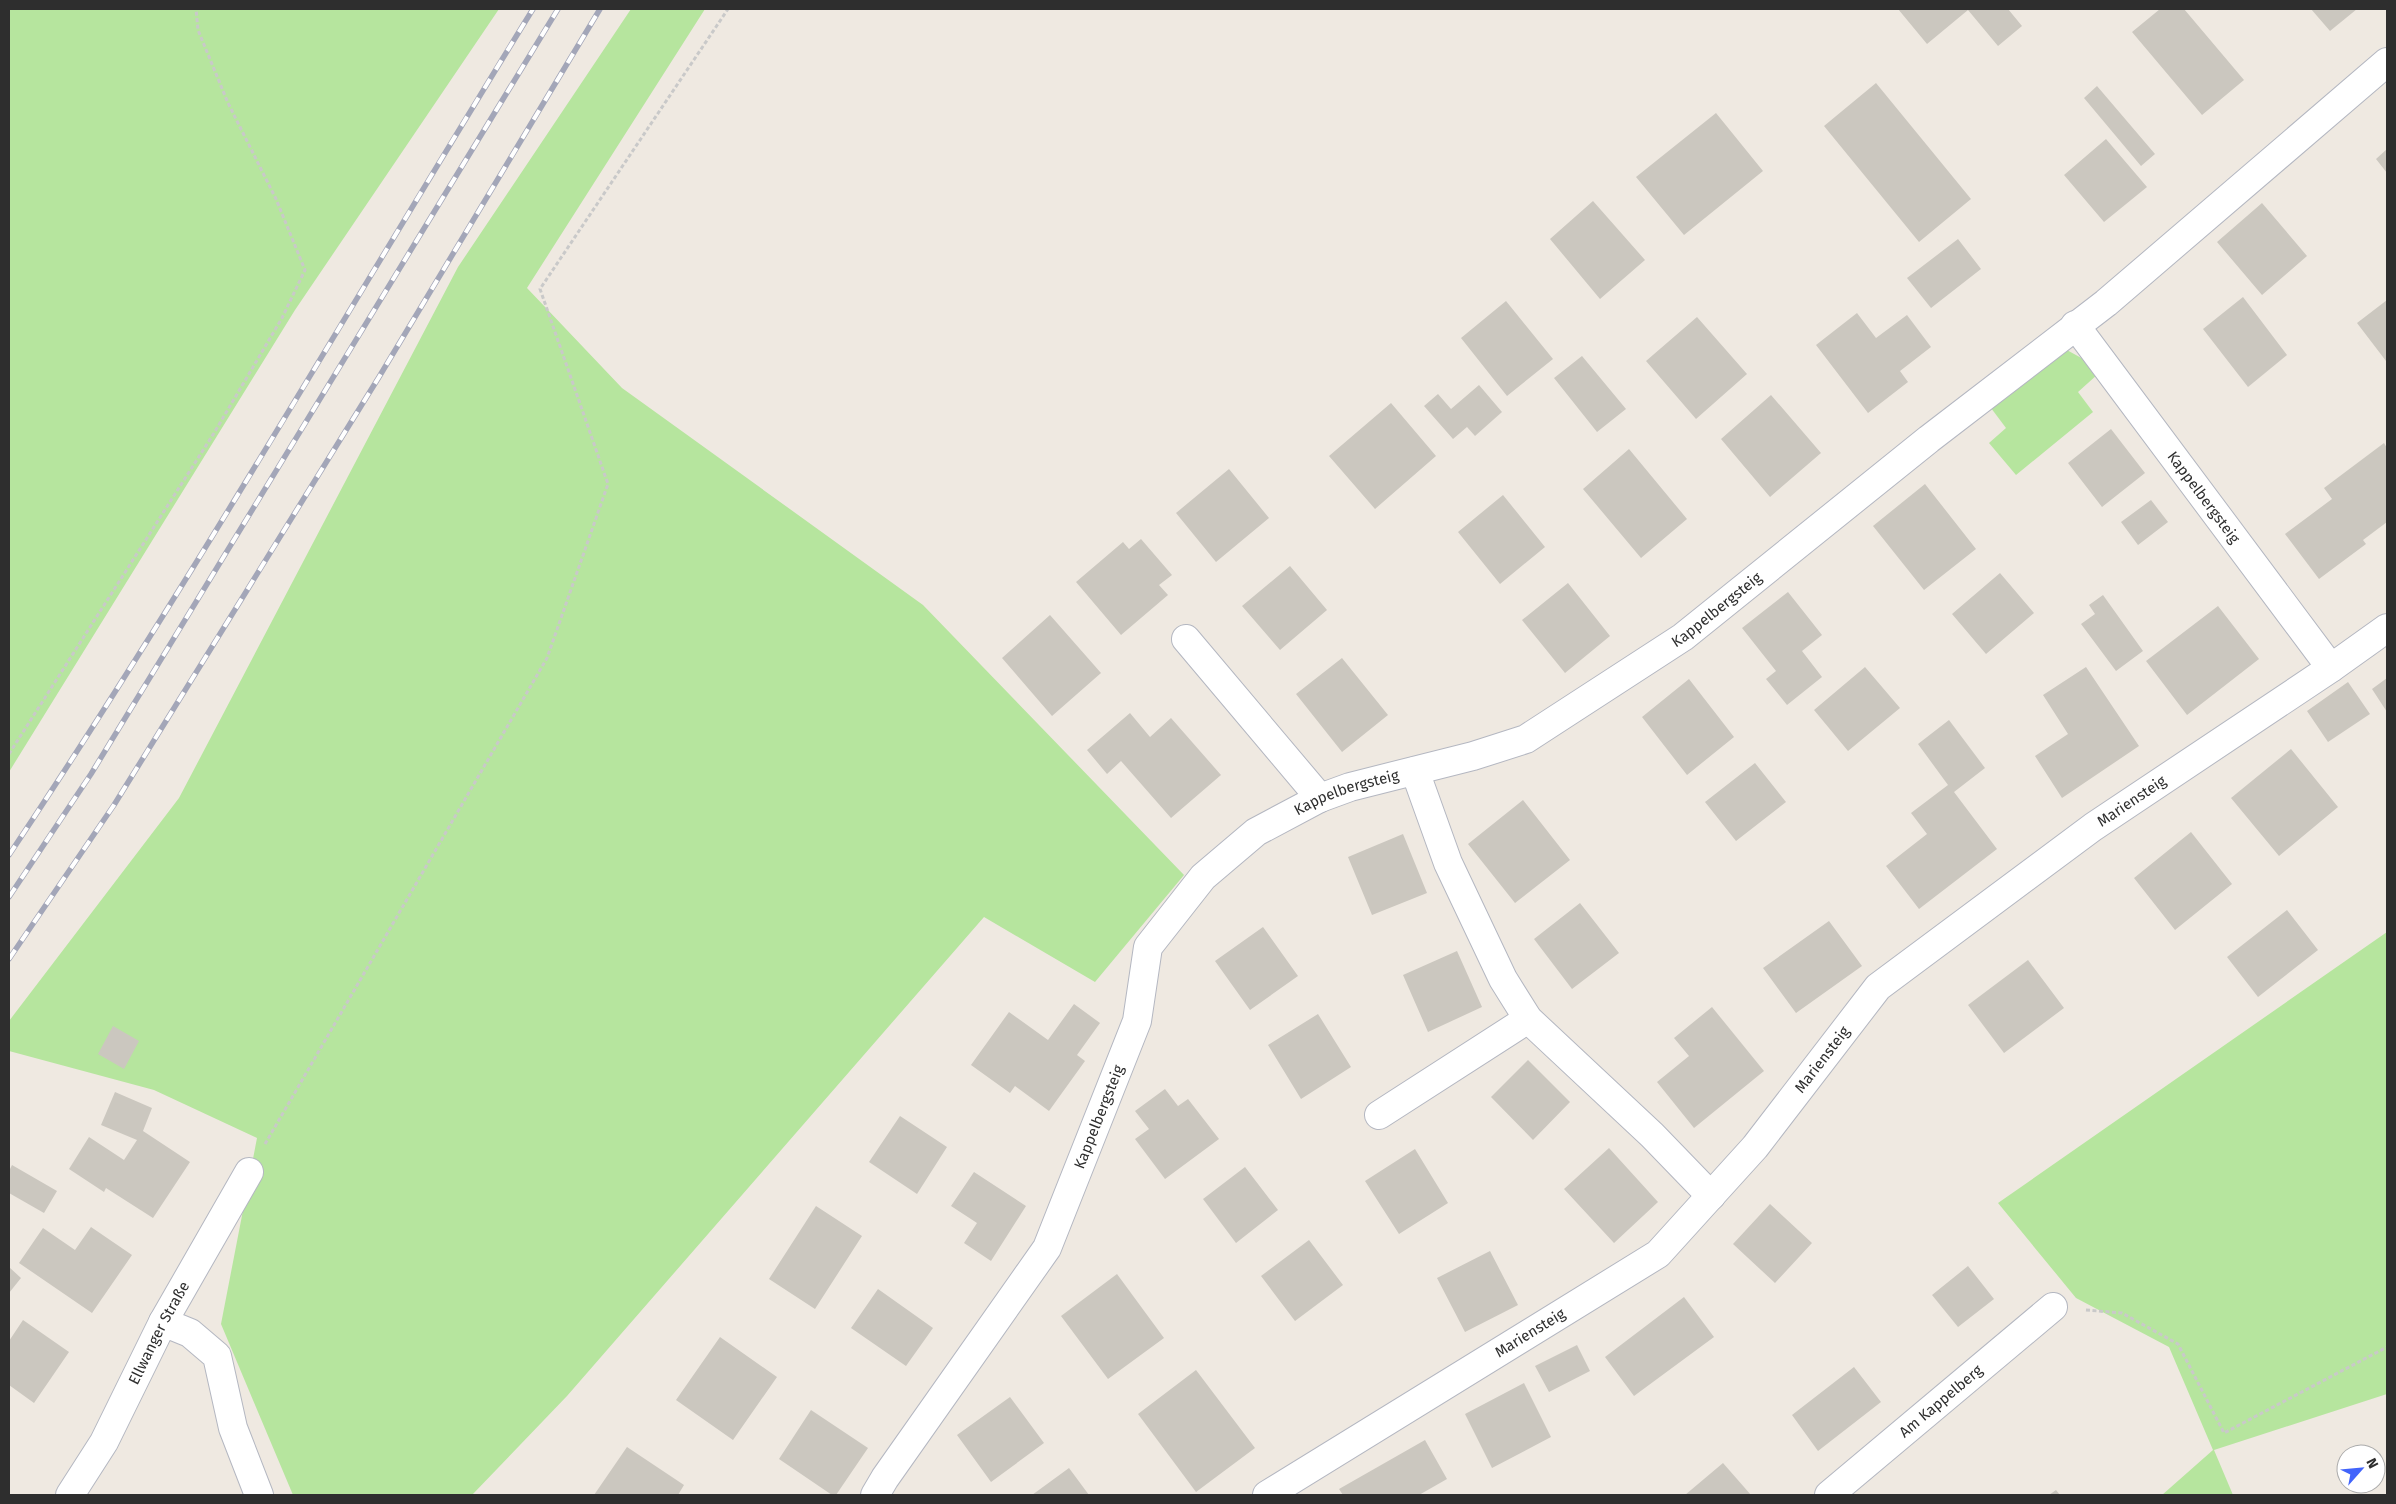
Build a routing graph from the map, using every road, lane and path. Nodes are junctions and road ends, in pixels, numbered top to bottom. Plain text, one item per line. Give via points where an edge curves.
1 (196, 9) edge
2 (728, 9) edge
3 (2387, 62) edge
4 (2075, 325) junction
5 (2387, 628) edge
6 (1186, 639) dead end
7 (2332, 668) junction
8 (9, 754) edge
9 (1415, 771) junction
10 (1320, 798) junction
11 (1528, 1019) junction
12 (1379, 1115) dead end
13 (249, 1172) joint
14 (1711, 1196) junction
15 (2053, 1307) joint
16 (163, 1322) junction
17 (2387, 1347) edge
18 (70, 1495) edge
19 (259, 1495) edge
20 (875, 1495) edge
21 (1267, 1495) edge
22 (1829, 1495) edge

1 - 8 path via 198,30 228,103 276,198 305,270 282,318 214,433
2 - 13 path via 540,289 608,484 547,658
3 - 4 street, Kappelbergsteig via 2106,303
4 - 7 street, Kappelbergsteig
4 - 9 street, Kappelbergsteig via 1683,637 1526,740
5 - 7 street, Mariensteig
6 - 10 street
7 - 14 street, Mariensteig via 2093,827 1878,987 1755,1147
9 - 10 street, Kappelbergsteig
9 - 11 street via 1448,863 1503,979
10 - 20 street, Kappelbergsteig via 1256,832 1211,870 1148,947 1137,1021 1047,1248
11 - 12 street
11 - 14 street
13 - 16 street, Ellwanger Straße
14 - 21 street, Mariensteig via 1658,1254
15 - 17 path via 2122,1313 2178,1344 2224,1433
15 - 22 street, Am Kappelberg
16 - 18 street, Ellwanger Straße via 104,1442
16 - 19 street via 190,1333 217,1356 233,1428

